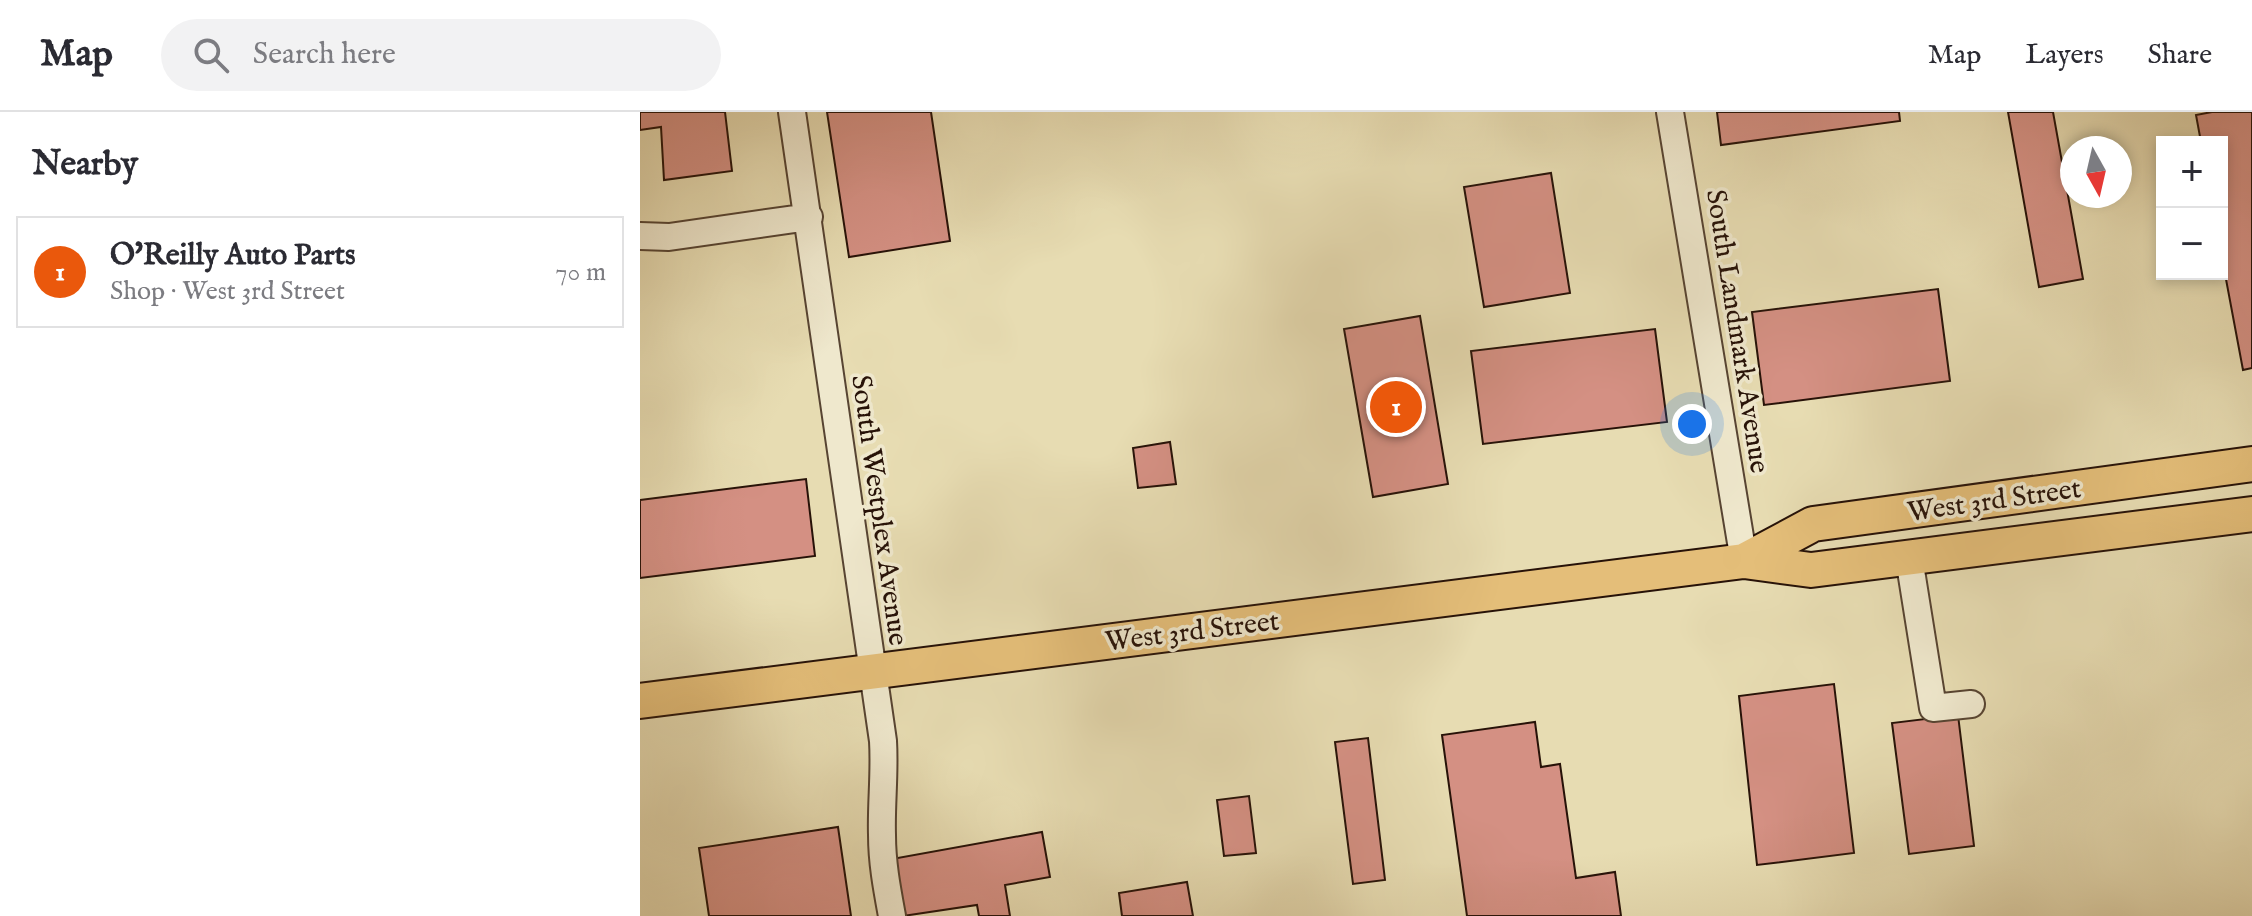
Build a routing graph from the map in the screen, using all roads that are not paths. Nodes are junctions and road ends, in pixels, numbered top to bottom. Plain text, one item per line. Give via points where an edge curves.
1 (792, 112) edge
2 (1670, 112) edge
3 (809, 217) junction
4 (640, 236) edge
5 (2252, 464) edge
6 (2252, 514) edge
7 (1909, 558) junction
8 (1744, 561) junction
9 (870, 671) junction
10 (640, 701) edge
11 (1971, 704) dead end
12 (892, 916) edge

1 - 3 street, South Westplex Avenue
2 - 8 street, South Landmark Avenue
3 - 4 street via 669,237
3 - 9 street, South Westplex Avenue
5 - 8 main road, West 3rd Street via 1813,524
6 - 7 main road, West 3rd Street
7 - 8 main road, West 3rd Street via 1811,570
7 - 11 street via 1933,708
8 - 9 main road, West 3rd Street
9 - 10 main road, West 3rd Street
9 - 12 street, South Westplex Avenue via 883,741 882,845

